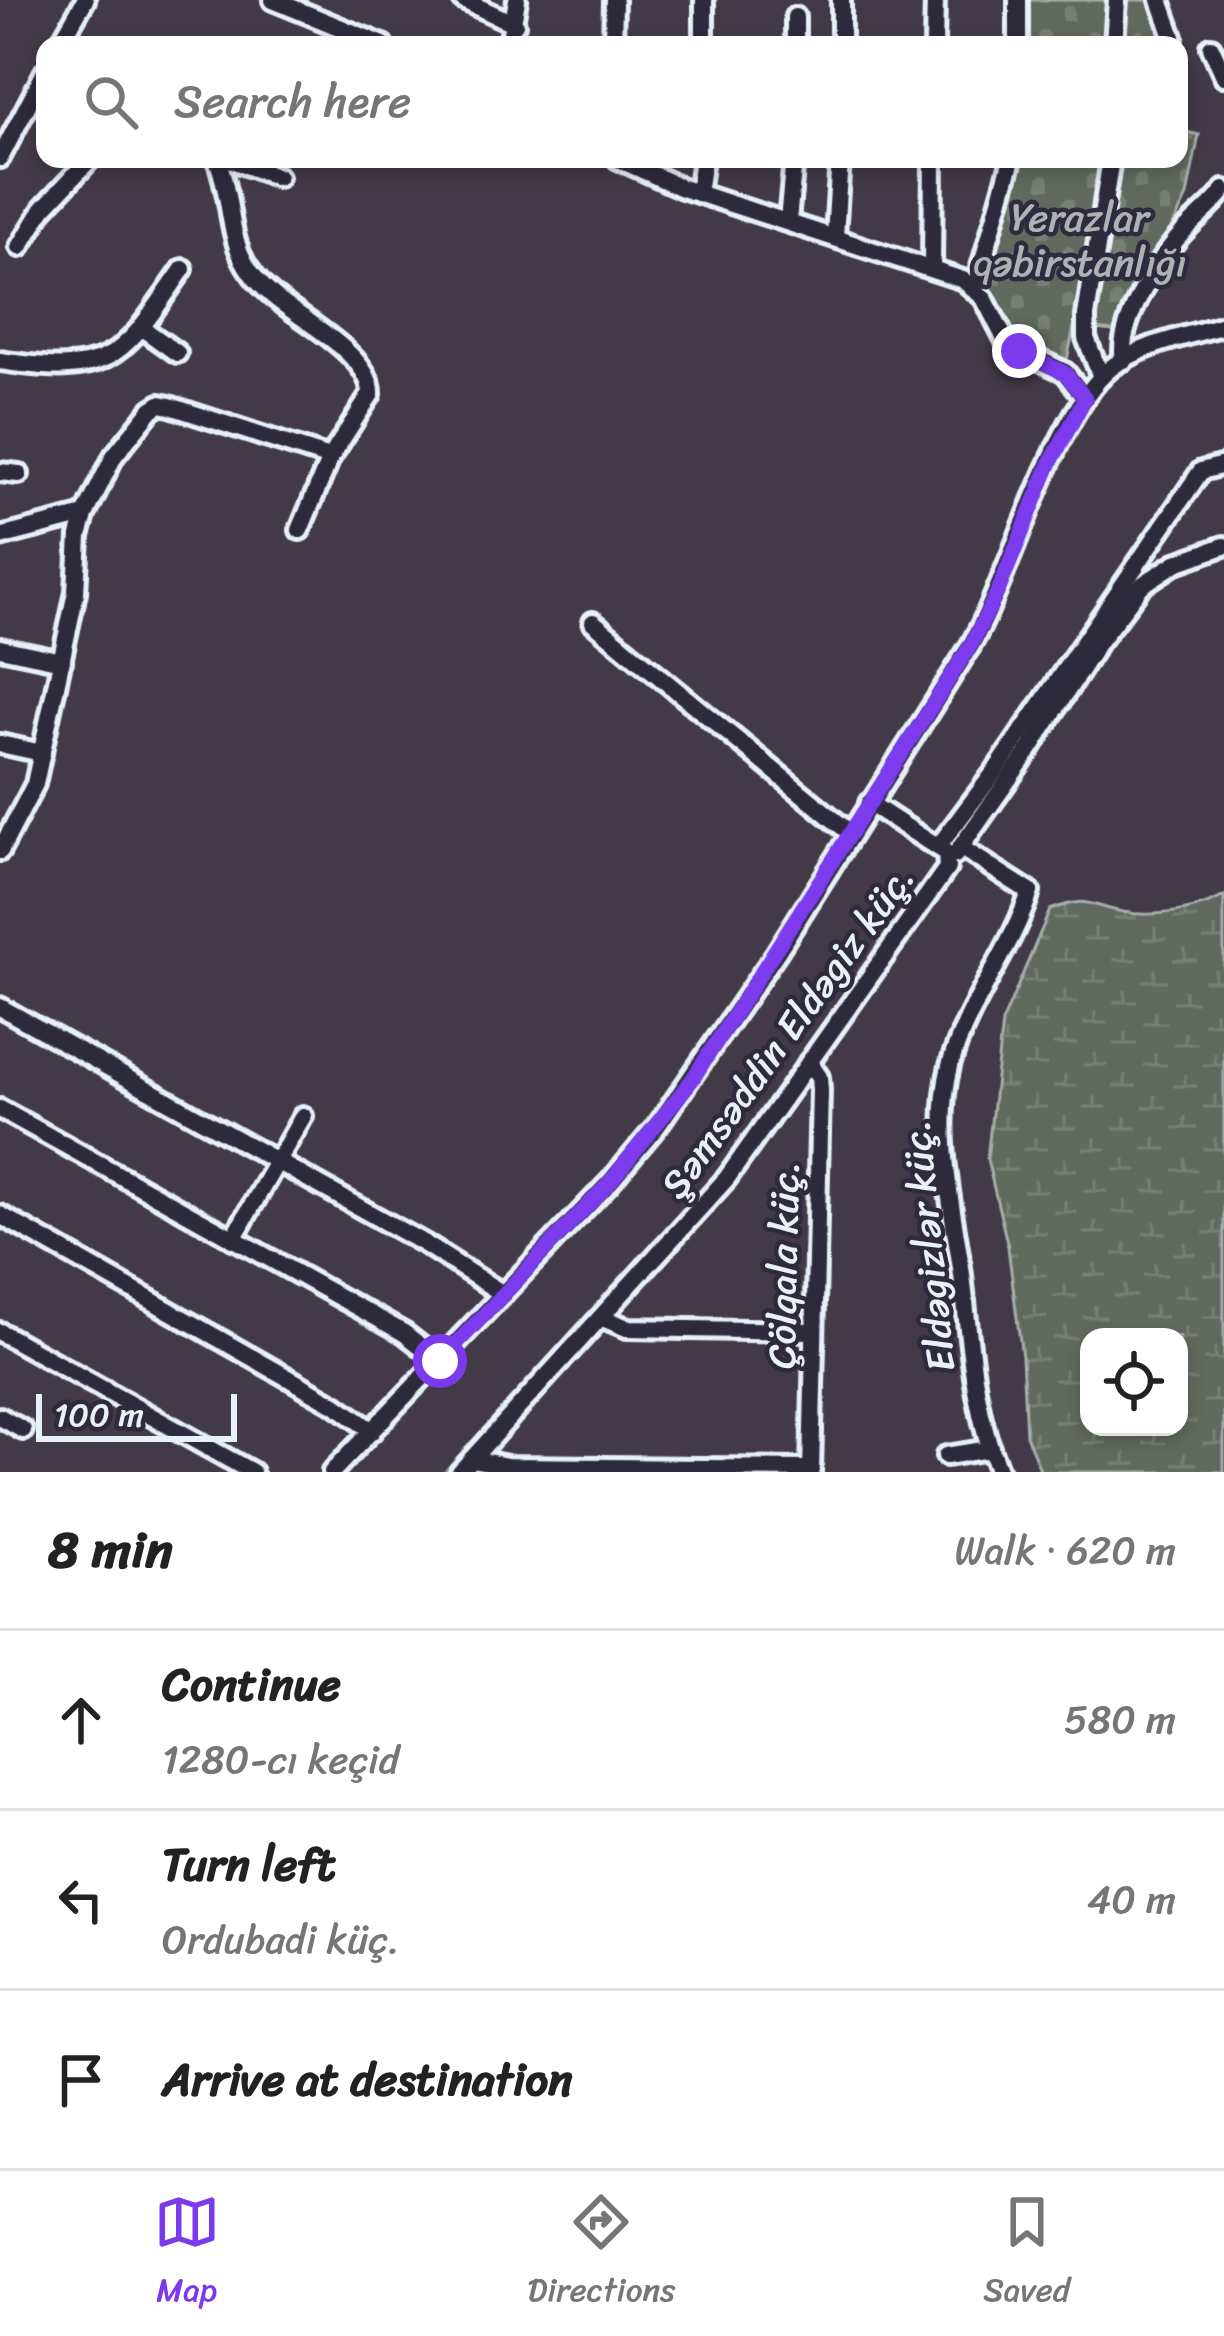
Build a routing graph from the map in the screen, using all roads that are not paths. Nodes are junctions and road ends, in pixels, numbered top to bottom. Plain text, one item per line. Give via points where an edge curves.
1 (85, 0) edge
2 (275, 0) edge
3 (463, 0) edge
4 (518, 0) edge
5 (614, 0) edge
6 (704, 0) edge
7 (841, 0) edge
8 (935, 0) edge
9 (1018, 0) edge
10 (1118, 0) edge
11 (1160, 0) edge
12 (795, 17) dead end
13 (515, 24) junction
14 (64, 36) edge
15 (361, 36) edge
16 (512, 36) edge
17 (614, 36) edge
18 (704, 36) edge
19 (795, 36) edge
20 (841, 36) edge
21 (934, 36) edge
22 (1018, 36) edge
23 (1115, 36) edge
24 (1173, 36) edge
25 (1211, 46) dead end
26 (1224, 76) edge
27 (36, 89) edge
28 (0, 158) edge
29 (82, 168) edge
30 (221, 168) edge
31 (254, 168) edge
32 (639, 168) edge
33 (702, 168) edge
34 (793, 168) edge
35 (839, 168) edge
36 (932, 168) edge
37 (1009, 168) edge
38 (1111, 168) edge
39 (278, 177) dead end
40 (1224, 190) edge
41 (698, 193) junction
42 (788, 221) junction
43 (835, 236) junction
44 (20, 248) dead end
45 (932, 268) junction
46 (184, 269) dead end
47 (974, 288) junction
48 (1224, 325) edge
49 (142, 328) junction
50 (177, 353) dead end
51 (1124, 359) junction
52 (0, 361) edge
53 (1101, 377) junction
54 (1085, 398) junction
55 (330, 458) junction
56 (1224, 465) edge
57 (86, 515) junction
58 (300, 530) dead end
59 (0, 537) edge
60 (1224, 546) edge
61 (593, 622) dead end
62 (0, 648) edge
63 (62, 662) junction
64 (0, 744) edge
65 (42, 753) junction
66 (869, 802) junction
67 (850, 833) junction
68 (1, 844) edge
69 (950, 851) junction
70 (0, 1007) edge
71 (808, 1062) junction
72 (0, 1109) edge
73 (303, 1116) dead end
74 (278, 1162) junction
75 (0, 1216) edge
76 (233, 1239) junction
77 (503, 1294) junction
78 (603, 1318) junction
79 (814, 1330) junction
80 (0, 1332) edge
81 (440, 1361) junction
82 (0, 1417) edge
83 (23, 1430) dead end
84 (372, 1431) junction
85 (989, 1449) junction
86 (946, 1456) dead end
87 (466, 1466) edge
88 (812, 1471) edge
89 (252, 1472) edge
90 (332, 1472) edge
91 (999, 1472) edge

1 - 14 street
2 - 15 street
3 - 13 street
4 - 13 street
5 - 17 street
6 - 18 street
7 - 20 street
8 - 21 street
9 - 22 street
10 - 23 street
11 - 24 street
12 - 19 street
13 - 16 street
25 - 26 street
27 - 28 street
29 - 44 street
30 - 55 street via 230,231 246,267 356,359 372,382
31 - 39 street
32 - 41 street
33 - 41 street
34 - 42 street
35 - 43 street
36 - 45 street
37 - 47 street
38 - 53 street via 1086,316
40 - 51 street via 1150,280 1131,316
41 - 42 street
42 - 43 street
43 - 45 street
45 - 47 street
46 - 49 street
47 - 54 street via 1008,345 1054,365
48 - 51 street
49 - 50 street
49 - 52 street via 97,362 44,368
51 - 53 street
53 - 54 street
54 - 66 street via 984,622
55 - 57 street via 160,404 114,456
55 - 58 street
56 - 69 street via 1201,472 996,770
57 - 59 street
57 - 63 street
60 - 69 street via 1176,562 1142,585
61 - 67 street
62 - 63 street
63 - 65 street
64 - 65 street
65 - 68 street via 35,784
66 - 67 street
66 - 69 street, Şəmsəddin Eldəgiz küç.
67 - 77 street via 658,1125
69 - 71 street, Şəmsəddin Eldəgiz küç. via 940,878
69 - 85 street, Eldəgizlər küç. via 1030,892 966,1022 944,1102 948,1181
70 - 74 street
71 - 78 street, Şəmsəddin Eldəgiz küç. via 727,1178
71 - 79 street, Çölqala küç. via 820,1090
72 - 76 street
73 - 74 street
74 - 76 street
74 - 77 street
75 - 84 street
76 - 81 street
77 - 81 street
78 - 79 street via 628,1328
78 - 87 street, Şəmsəddin Eldəgiz küç.
79 - 88 street, Çölqala küç.
80 - 89 street
81 - 84 street
82 - 83 street
84 - 90 street
85 - 86 street
85 - 91 street, Eldəgizlər küç.
87 - 88 street

